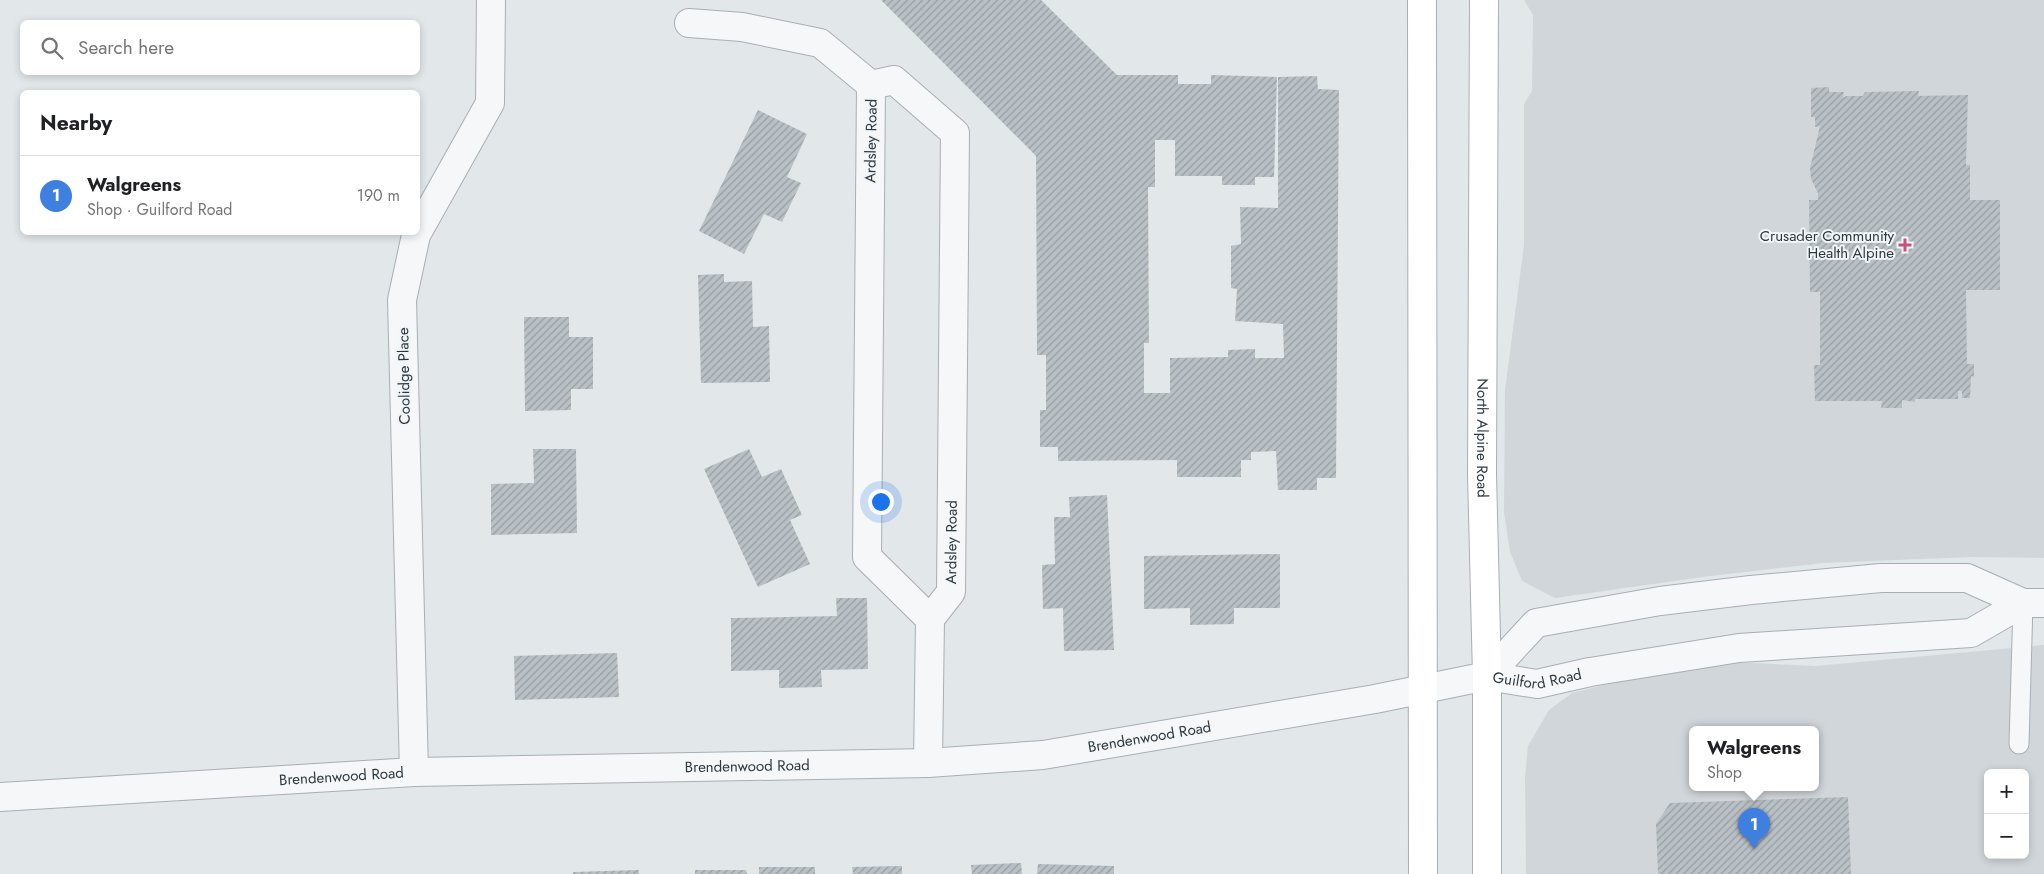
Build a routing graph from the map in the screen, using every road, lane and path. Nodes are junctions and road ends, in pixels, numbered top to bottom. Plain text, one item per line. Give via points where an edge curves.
1 (491, 0) edge
2 (1422, 0) edge
3 (1484, 0) edge
4 (689, 23) dead end
5 (871, 85) junction
6 (420, 228) edge
7 (416, 235) edge
8 (2034, 603) edge
9 (930, 620) junction
10 (1488, 676) junction
11 (1424, 689) junction
12 (2019, 744) dead end
13 (928, 763) junction
14 (414, 772) junction
15 (0, 797) edge
16 (1423, 874) edge
17 (1487, 874) edge

1 - 6 street, Coolidge Place via 490,103
2 - 11 main road
3 - 10 main road, North Alpine Road via 1482,474
4 - 5 street via 742,27 820,43
5 - 9 street, Ardsley Road via 867,557
5 - 9 street, Ardsley Road via 894,80 955,133 951,592
7 - 14 street, Coolidge Place via 402,300
8 - 10 street, Guilford Road via 1971,633 1739,648 1590,672 1537,684
8 - 10 street, Guilford Road via 1967,578 1881,578 1660,601 1536,623
8 - 12 lane
9 - 13 street
10 - 11 street, Brendenwood Road
10 - 17 main road, North Alpine Road
11 - 13 street, Brendenwood Road via 1043,754
11 - 16 main road
13 - 14 street, Brendenwood Road
14 - 15 street, Brendenwood Road

